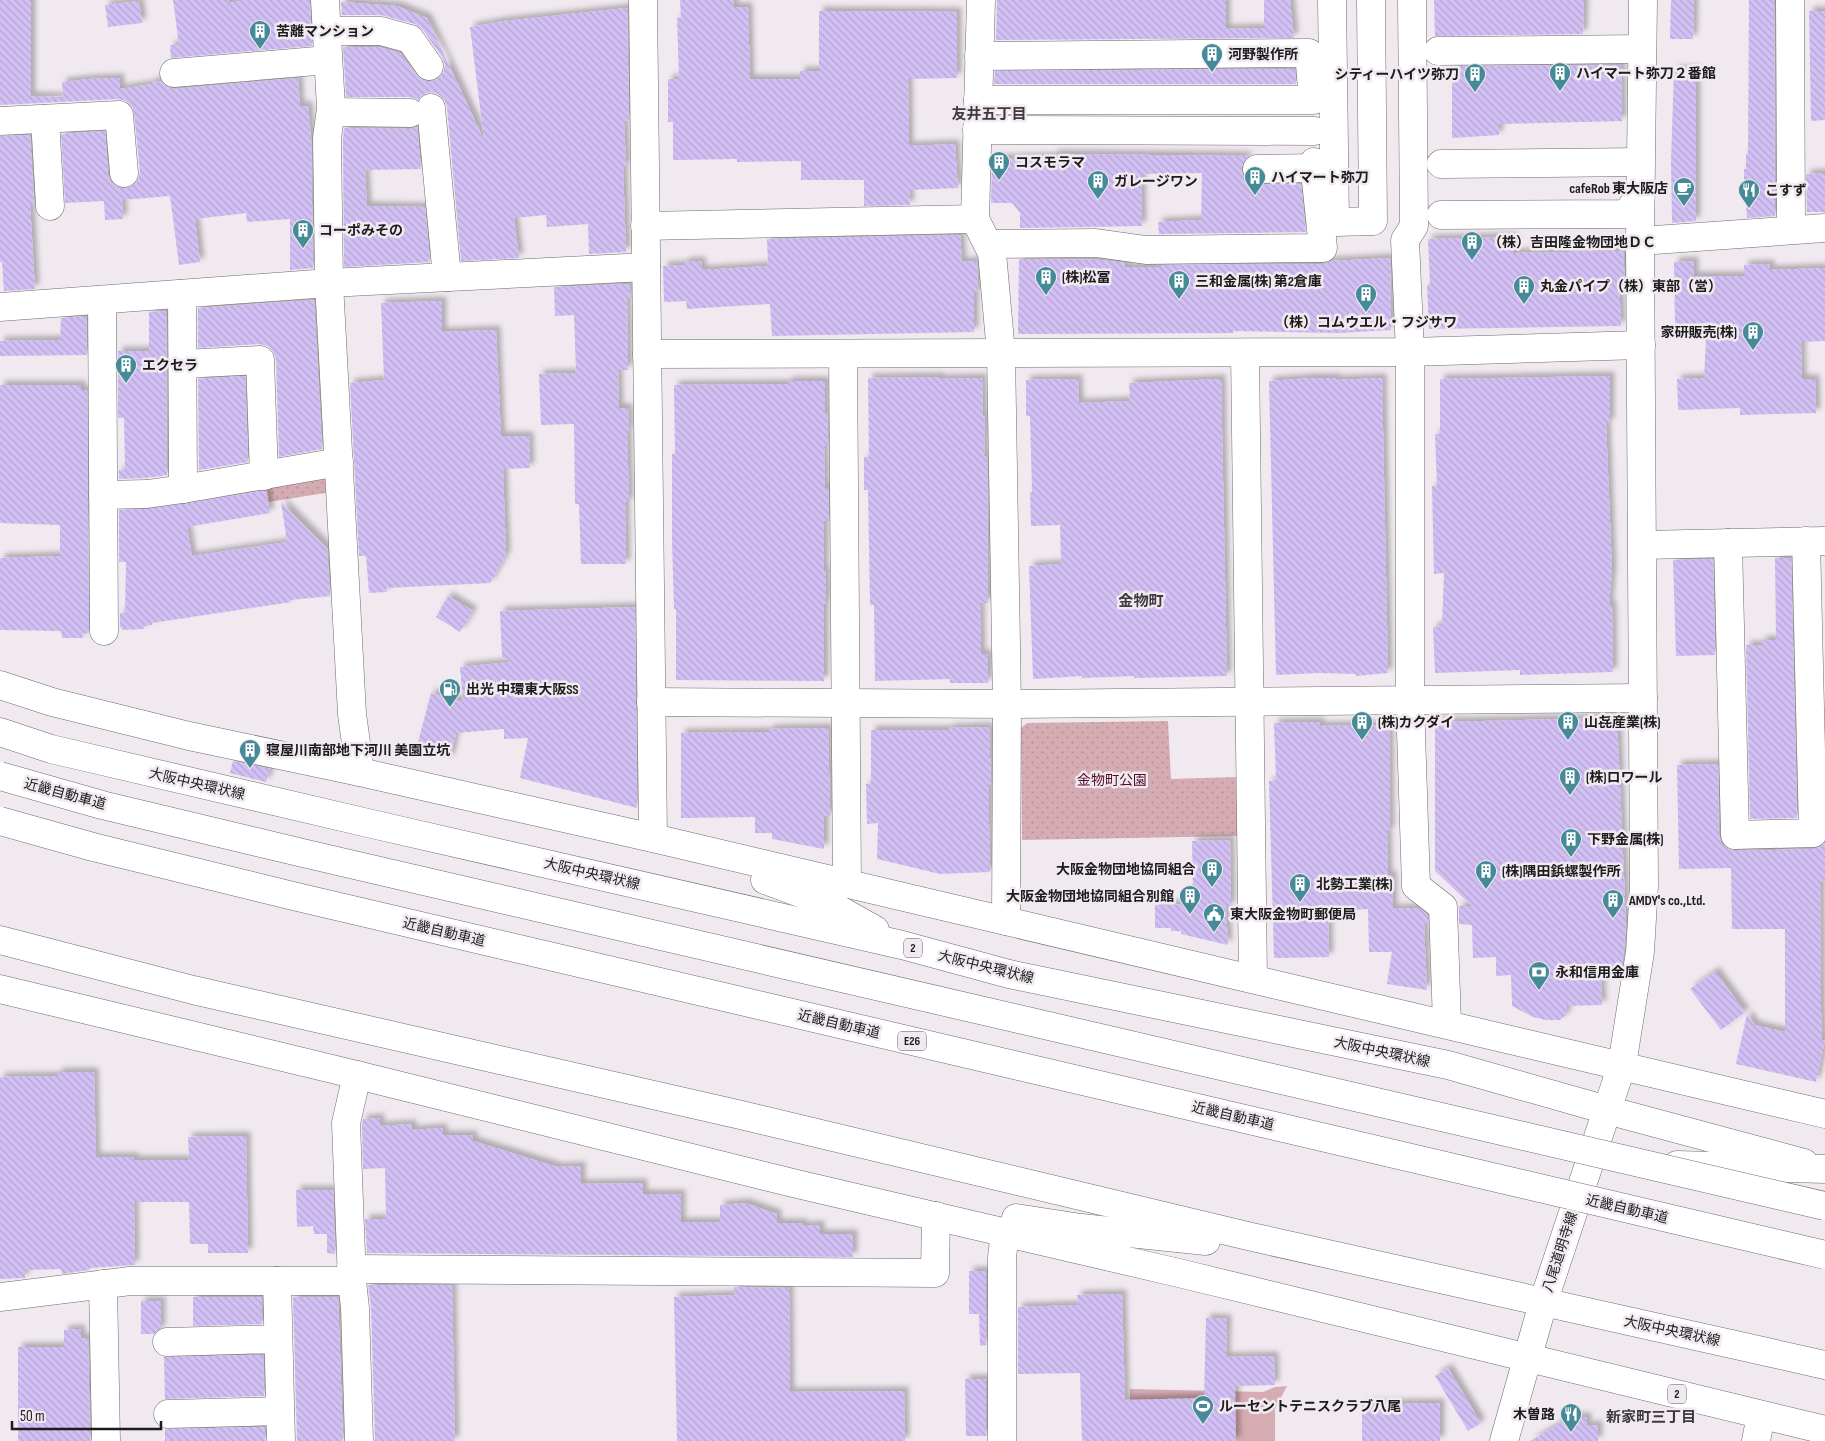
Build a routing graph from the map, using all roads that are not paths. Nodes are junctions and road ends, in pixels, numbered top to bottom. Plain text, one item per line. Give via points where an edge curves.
1 (325, 0) edge
2 (643, 0) edge
3 (981, 0) edge
4 (1332, 0) edge
5 (1371, 0) edge
6 (1412, 0) edge
7 (1643, 0) edge
8 (1790, 0) edge
9 (327, 31) junction
10 (1642, 49) junction
11 (1438, 51) dead end
12 (979, 56) junction
13 (328, 60) junction
14 (429, 66) dead end
15 (174, 73) dead end
16 (978, 100) junction
17 (330, 112) junction
18 (45, 119) junction
19 (0, 122) edge
20 (977, 130) junction
21 (1314, 131) dead end
22 (1640, 162) junction
23 (1441, 164) dead end
24 (1257, 169) dead end
25 (124, 173) dead end
26 (1641, 195) junction
27 (50, 206) dead end
28 (1441, 214) dead end
29 (975, 218) junction
30 (1373, 221) junction
31 (645, 226) junction
32 (1825, 228) edge
33 (1791, 230) junction
34 (1405, 240) junction
35 (1640, 241) junction
36 (988, 244) junction
37 (646, 267) junction
38 (447, 277) junction
39 (329, 283) junction
40 (182, 294) junction
41 (102, 300) junction
42 (0, 307) edge
43 (1641, 345) junction
44 (1410, 352) junction
45 (1000, 353) junction
46 (1245, 353) junction
47 (647, 354) junction
48 (843, 354) junction
49 (183, 364) junction
50 (339, 462) junction
51 (264, 476) junction
52 (183, 489) junction
53 (103, 495) junction
54 (1816, 541) edge
55 (1728, 543) junction
56 (1643, 545) junction
57 (104, 631) dead end
58 (0, 685) edge
59 (0, 697) edge
60 (1643, 698) junction
61 (1410, 701) junction
62 (52, 702) junction
63 (651, 702) junction
64 (1250, 702) junction
65 (845, 703) junction
66 (1007, 704) junction
67 (0, 732) edge
68 (360, 772) junction
69 (0, 776) edge
70 (0, 821) edge
71 (653, 838) junction
72 (848, 884) junction
73 (1006, 921) junction
74 (0, 940) edge
75 (902, 945) junction
76 (1253, 979) junction
77 (0, 989) edge
78 (1447, 1024) junction
79 (1622, 1065) junction
80 (357, 1075) junction
81 (1607, 1110) junction
82 (1825, 1114) edge
83 (1646, 1164) junction
84 (1825, 1169) edge
85 (797, 1184) junction
86 (1825, 1206) edge
87 (936, 1216) junction
88 (1675, 1220) junction
89 (1005, 1232) junction
90 (1325, 1254) junction
91 (1825, 1255) edge
92 (1825, 1266) edge
93 (352, 1275) junction
94 (277, 1281) junction
95 (103, 1284) junction
96 (0, 1296) edge
97 (1542, 1303) junction
98 (278, 1339) junction
99 (167, 1342) dead end
100 (1528, 1358) junction
101 (1825, 1365) edge
102 (280, 1411) junction
103 (168, 1414) dead end
104 (1761, 1415) junction
105 (1825, 1430) edge
106 (106, 1441) edge
107 (281, 1441) edge
108 (359, 1441) edge
109 (1002, 1441) edge
110 (1504, 1441) edge
111 (1756, 1441) edge

1 - 9 main road
2 - 31 main road
3 - 12 main road
4 - 30 main road via 1335,222
5 - 30 main road
6 - 34 main road via 1414,226
7 - 10 main road, 八尾道明寺線
8 - 33 main road
9 - 13 main road
9 - 14 main road via 381,31 410,40
10 - 11 main road
10 - 22 main road, 八尾道明寺線
12 - 16 main road
12 - 16 main road via 1309,53 1313,100
13 - 15 main road
13 - 17 main road
16 - 20 main road
17 - 38 main road via 421,110
17 - 39 main road via 327,138
18 - 19 main road
18 - 25 main road via 119,115
18 - 27 main road
20 - 21 main road
20 - 29 main road
22 - 23 main road
22 - 26 main road, 八尾道明寺線
24 - 36 main road via 1314,165 1322,248 1146,250 1096,243
26 - 28 main road via 1626,214
26 - 35 main road, 八尾道明寺線
29 - 31 main road
29 - 36 main road
30 - 34 main road
31 - 37 main road
32 - 33 main road
33 - 35 main road
34 - 44 main road
35 - 43 main road, 八尾道明寺線
36 - 45 main road via 992,253
37 - 38 main road
37 - 47 main road
38 - 39 main road
39 - 40 main road
39 - 50 main road
40 - 41 main road
40 - 49 main road
41 - 42 main road
41 - 53 main road
43 - 44 main road
43 - 56 main road, 八尾道明寺線
44 - 46 main road
44 - 61 main road
45 - 46 main road
45 - 48 main road
45 - 66 main road
46 - 64 main road
47 - 48 main road
47 - 63 main road
48 - 65 main road
49 - 51 main road via 260,360
49 - 52 main road
50 - 51 main road
50 - 68 main road via 352,714
51 - 52 main road
52 - 53 main road
53 - 57 main road
54 - 55 main road
54 - 55 main road via 1813,833 1735,835
55 - 56 main road
56 - 60 main road, 八尾道明寺線
58 - 62 main road
59 - 62 main road
60 - 61 main road
60 - 79 main road, 八尾道明寺線 via 1644,885 1640,952
61 - 64 main road
61 - 78 main road via 1416,886 1443,907
62 - 68 main road via 189,736
63 - 65 main road
63 - 71 main road
64 - 66 main road
64 - 76 main road
65 - 66 main road
65 - 72 main road
66 - 73 main road
67 - 75 main road, 大阪中央環状線 / 2 via 80,756
68 - 71 main road
69 - 83 main road, 近畿自動車道, bridge via 307,854
70 - 88 main road, 近畿自動車道 / E26, bridge via 293,896
71 - 72 main road
71 - 75 main road via 827,903
72 - 73 main road
73 - 76 main road
74 - 90 main road, 大阪中央環状線 via 202,992 741,1115
75 - 81 main road, 大阪中央環状線 / 2 via 1009,974 1448,1065
76 - 78 main road
77 - 80 main road, 2
78 - 79 main road
79 - 81 main road, 八尾道明寺線
79 - 82 main road
80 - 85 main road, 2
80 - 93 main road via 346,1124
81 - 84 main road, 大阪中央環状線 / 2
81 - 97 main road, 八尾道明寺線
83 - 84 main road, bridge
83 - 86 main road, 近畿自動車道, bridge
85 - 87 main road, 2
85 - 90 main road via 1081,1228
87 - 89 main road, 2
87 - 93 main road via 935,1273
88 - 91 main road, 近畿自動車道 / E26, bridge
88 - 92 main road, bridge
89 - 100 main road, 2
89 - 109 main road via 1002,1257
90 - 97 main road, 大阪中央環状線
93 - 94 main road
93 - 108 main road
94 - 95 main road via 130,1281
94 - 98 main road
95 - 96 main road
95 - 106 main road
97 - 100 main road, 八尾道明寺線
97 - 101 main road, 大阪中央環状線
98 - 99 main road
98 - 102 main road
100 - 104 main road, 2
100 - 110 main road, 八尾道明寺線
102 - 103 main road
102 - 107 main road
104 - 105 main road, 2
104 - 111 main road

